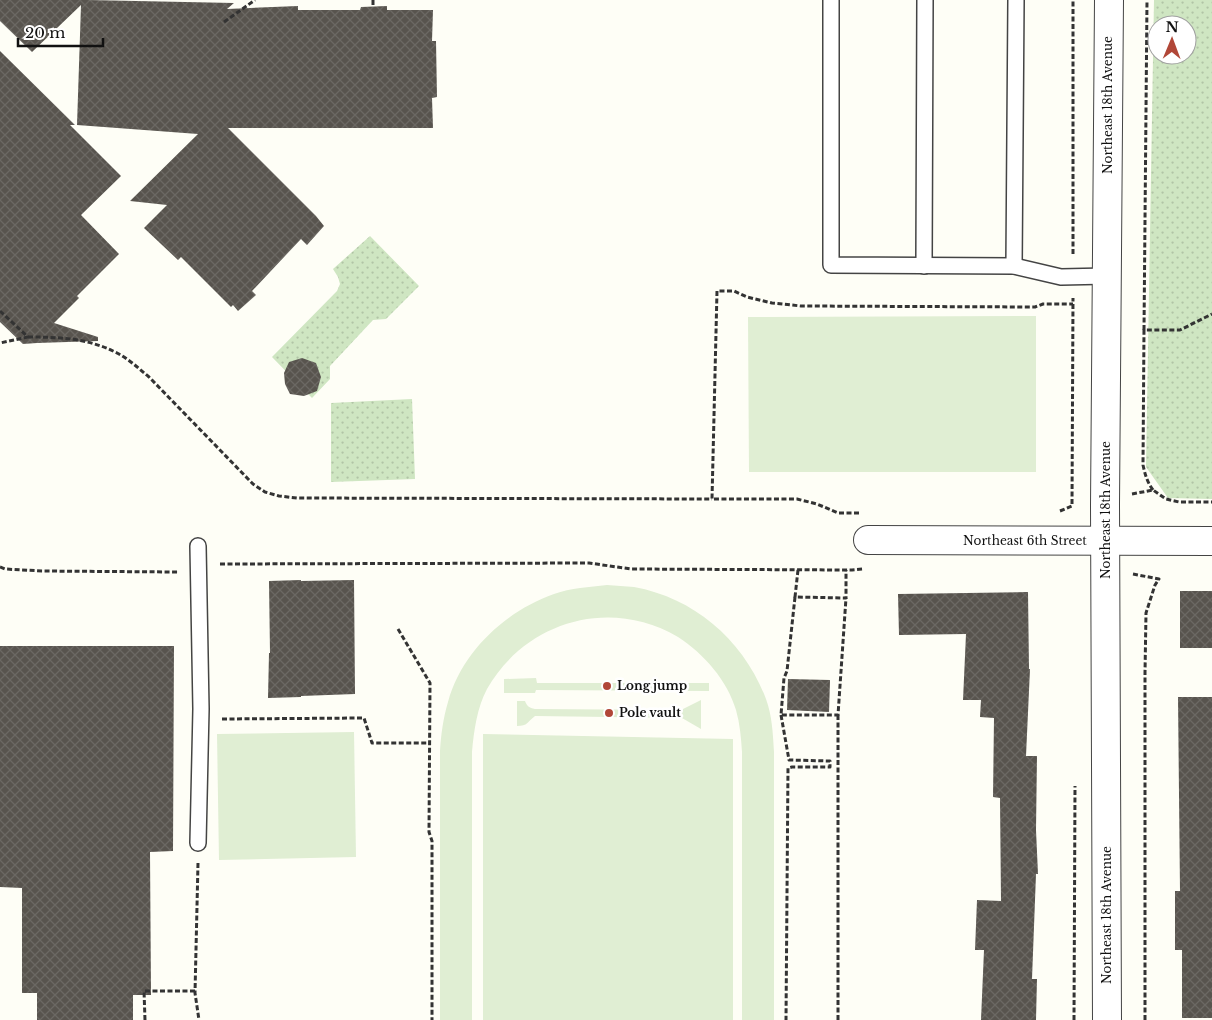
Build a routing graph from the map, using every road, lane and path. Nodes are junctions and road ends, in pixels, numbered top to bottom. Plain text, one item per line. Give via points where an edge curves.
1 (255, 0) edge
2 (373, 0) edge
3 (830, 0) edge
4 (924, 0) edge
5 (1016, 0) edge
6 (1109, 0) edge
7 (1147, 0) edge
8 (374, 6) dead end
9 (224, 22) dead end
10 (924, 266) junction
11 (1014, 266) junction
12 (1107, 276) junction
13 (1073, 304) dead end
14 (0, 311) edge
15 (1212, 314) edge
16 (1144, 330) junction
17 (28, 337) junction
18 (0, 343) edge
19 (1153, 490) dead end
20 (712, 499) junction
21 (1072, 506) dead end
22 (1051, 511) dead end
23 (862, 513) dead end
24 (868, 540) dead end
25 (1105, 541) junction
26 (1212, 541) edge
27 (198, 546) dead end
28 (198, 564) junction
29 (0, 567) edge
30 (869, 568) dead end
31 (798, 570) junction
32 (846, 570) junction
33 (1106, 571) junction
34 (795, 597) junction
35 (846, 598) junction
36 (398, 628) dead end
37 (781, 715) junction
38 (838, 716) junction
39 (201, 719) junction
40 (430, 743) junction
41 (1075, 784) dead end
42 (198, 842) joint
43 (195, 991) junction
44 (144, 1020) edge
45 (199, 1020) edge
46 (432, 1020) edge
47 (786, 1020) edge
48 (838, 1020) edge
49 (1074, 1020) edge
50 (1108, 1020) edge
51 (1145, 1020) edge

1 - 9 path
2 - 8 path
3 - 10 lane via 831,265
4 - 10 lane
5 - 11 lane
6 - 12 street, Northeast 18th Avenue
7 - 16 path
10 - 11 lane
11 - 12 lane via 1061,277
12 - 25 street, Northeast 18th Avenue
13 - 20 path via 1035,307 801,306 772,303 734,291 717,291
14 - 17 path
15 - 16 path via 1180,330
16 - 19 path via 1143,465
17 - 18 path
17 - 20 path via 78,340 116,352 149,377 253,484 278,496
20 - 23 path via 798,499 838,513
21 - 22 path
24 - 25 street, Northeast 6th Street
25 - 26 street, Northeast 6th Street
25 - 33 street, Northeast 18th Avenue
27 - 28 lane
28 - 29 path via 181,572 42,571
28 - 31 path via 589,562 631,569
28 - 39 lane
30 - 32 path
31 - 32 path
31 - 34 path
32 - 35 path
33 - 50 street, Northeast 18th Avenue
33 - 51 path via 1158,579 1146,613
34 - 35 path
34 - 37 path
35 - 38 path
36 - 40 path via 430,683
37 - 38 path
37 - 47 path via 789,760 830,761 830,767 788,768
38 - 48 path
39 - 40 path via 364,718 372,743
39 - 42 lane
40 - 46 path
41 - 49 path
42 - 43 path
43 - 44 path via 144,991
43 - 45 path

